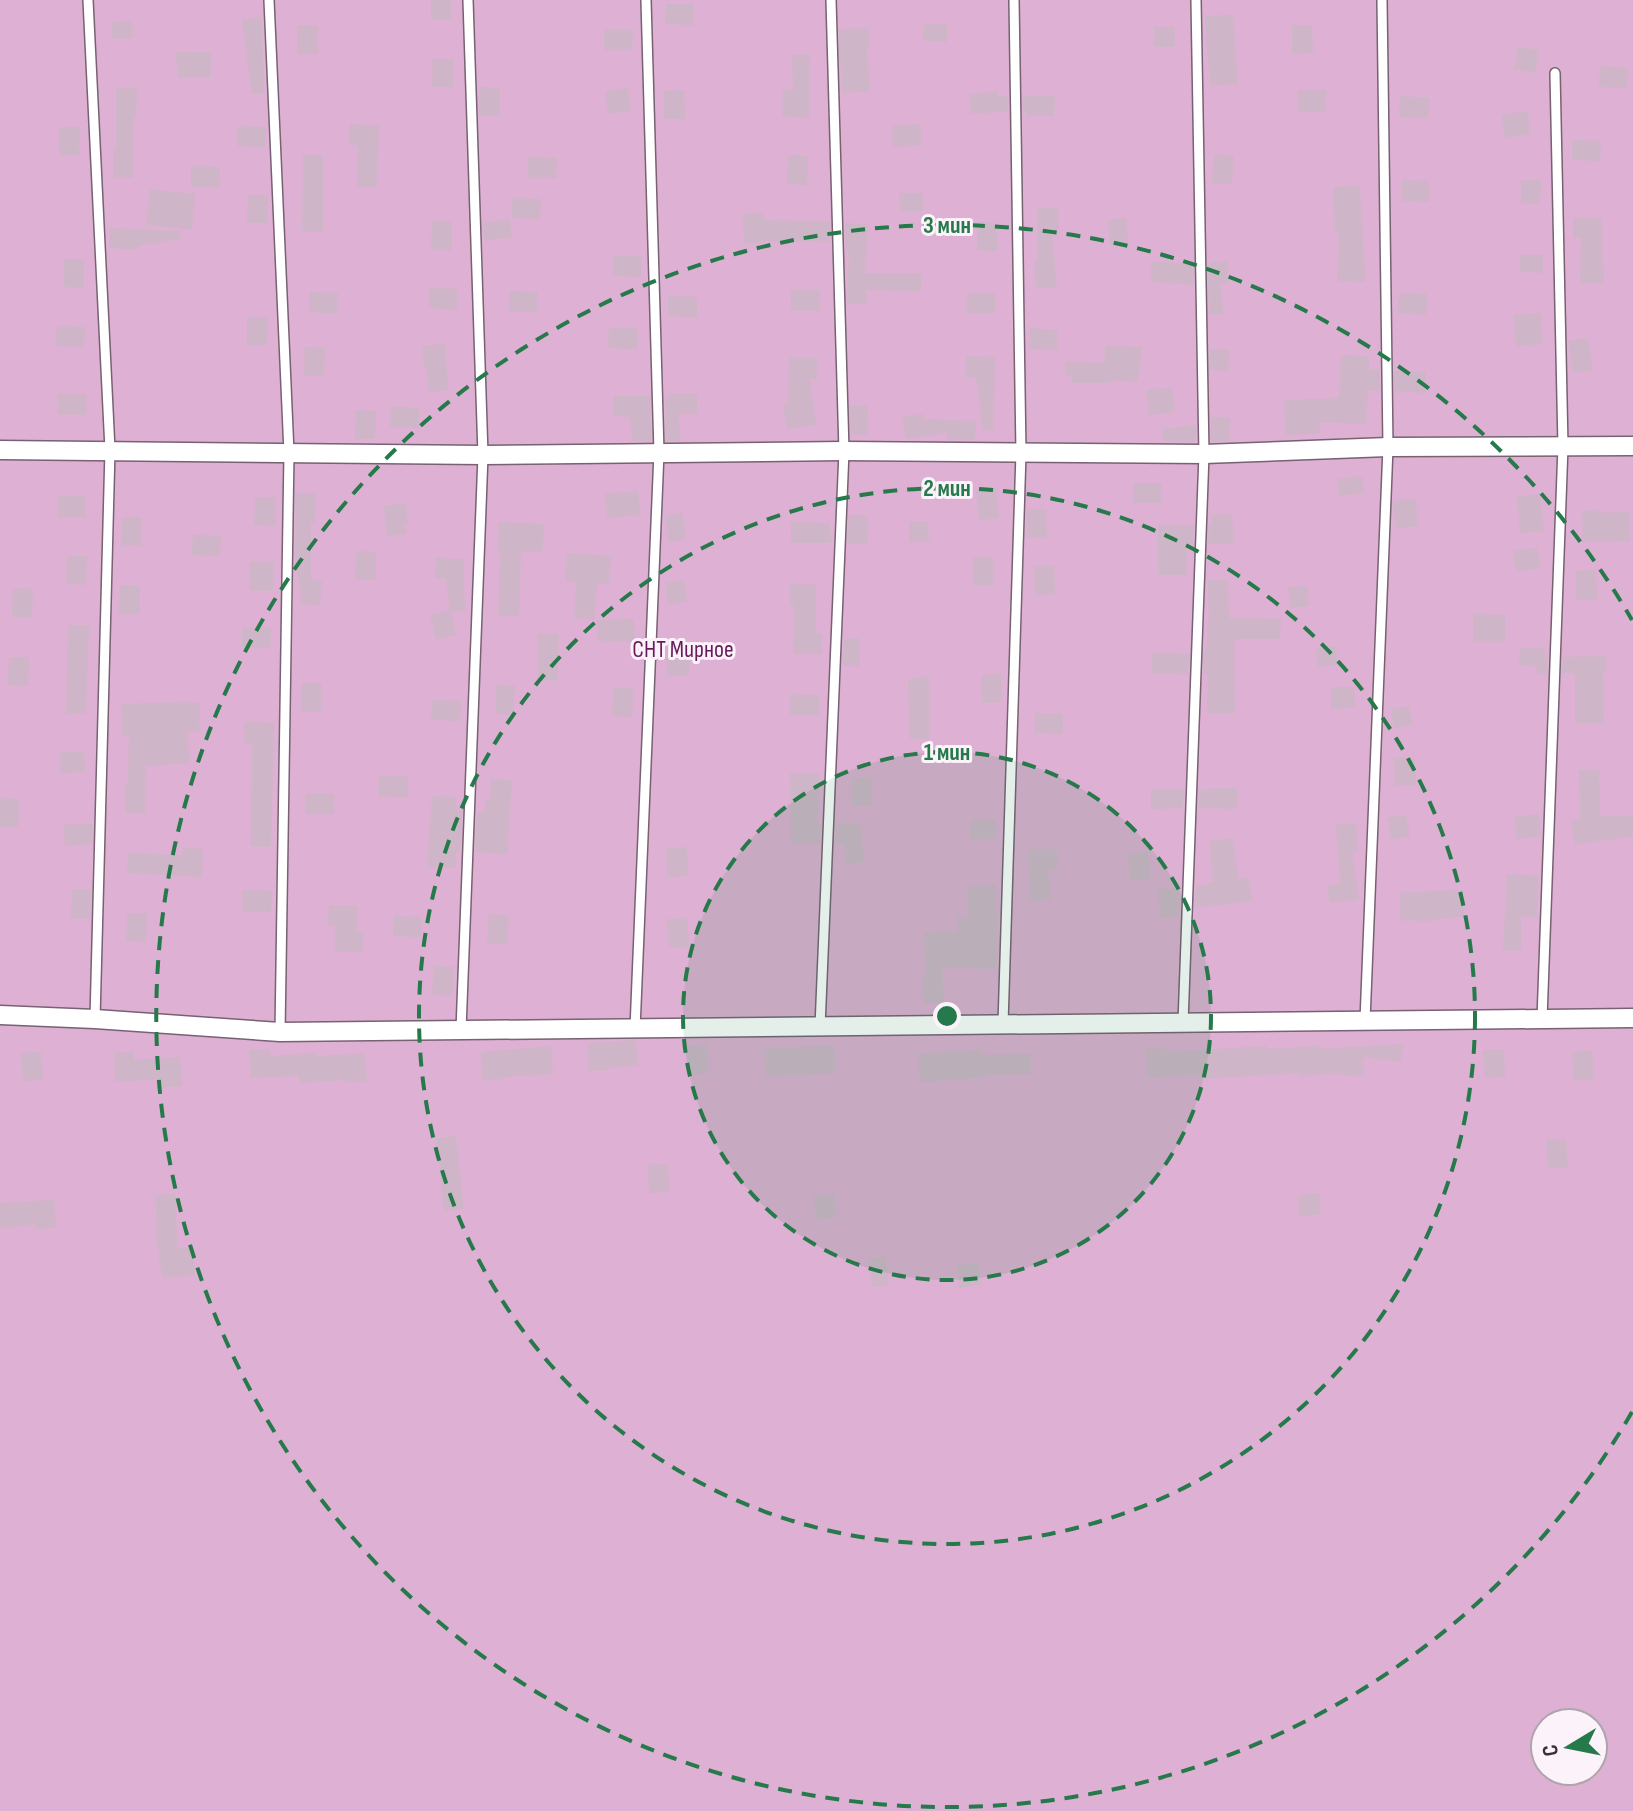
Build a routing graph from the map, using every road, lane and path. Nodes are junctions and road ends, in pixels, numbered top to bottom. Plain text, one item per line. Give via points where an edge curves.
1 (88, 0) edge
2 (269, 0) edge
3 (468, 0) edge
4 (646, 0) edge
5 (831, 0) edge
6 (1014, 0) edge
7 (1196, 0) edge
8 (1382, 0) edge
9 (1555, 73) dead end
10 (1563, 446) junction
11 (1633, 446) edge
12 (1388, 447) junction
13 (0, 450) edge
14 (110, 450) junction
15 (844, 451) junction
16 (659, 452) junction
17 (289, 453) junction
18 (1021, 453) junction
19 (1204, 454) junction
20 (483, 455) junction
21 (0, 1015) edge
22 (1633, 1018) edge
23 (95, 1019) junction
24 (1542, 1019) junction
25 (1365, 1021) junction
26 (1183, 1023) junction
27 (1003, 1025) junction
28 (820, 1027) junction
29 (635, 1029) junction
30 (461, 1030) junction
31 (280, 1032) junction

1 - 14 lane
2 - 17 lane
3 - 20 lane
4 - 16 lane
5 - 15 lane
6 - 18 lane
7 - 19 lane
8 - 12 lane
9 - 10 lane
10 - 11 street
10 - 12 street
10 - 24 lane
12 - 19 street
12 - 25 lane
13 - 14 street
14 - 17 street
14 - 23 lane
15 - 16 street
15 - 18 street
15 - 28 lane
16 - 20 street
16 - 29 lane
17 - 20 street
17 - 31 lane
18 - 19 street
18 - 27 lane
19 - 26 lane
20 - 30 lane
21 - 23 street
22 - 24 street
23 - 31 street
24 - 25 street
25 - 26 street
26 - 27 street
27 - 28 street
28 - 29 street
29 - 30 street
30 - 31 street

